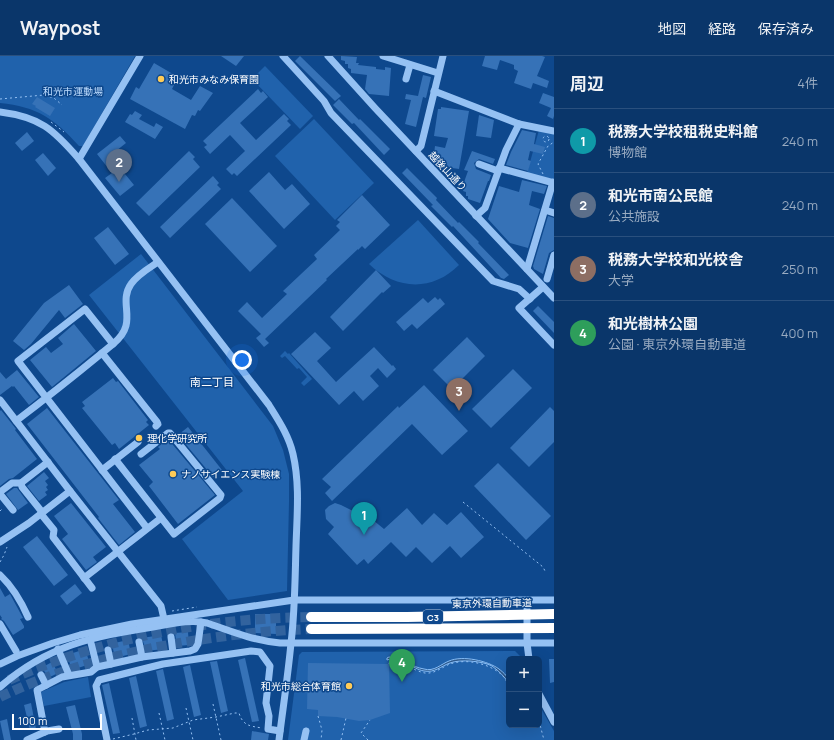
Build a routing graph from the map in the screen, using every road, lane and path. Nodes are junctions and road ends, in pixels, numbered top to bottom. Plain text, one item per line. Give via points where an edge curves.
1 (140, 56) edge
2 (283, 56) edge
3 (328, 56) edge
4 (383, 56) edge
5 (442, 56) edge
6 (410, 65) junction
7 (438, 73) junction
8 (406, 79) dead end
9 (434, 91) junction
10 (0, 99) edge
11 (62, 105) dead end
12 (0, 112) edge
13 (519, 124) junction
14 (554, 131) edge
15 (548, 141) dead end
16 (554, 142) edge
17 (552, 144) junction
18 (416, 151) junction
19 (79, 159) junction
20 (478, 164) dead end
21 (498, 170) junction
22 (543, 180) junction
23 (554, 182) edge
24 (545, 210) junction
25 (554, 213) edge
26 (476, 216) junction
27 (554, 255) edge
28 (158, 262) junction
29 (526, 269) junction
30 (550, 280) edge
31 (541, 285) junction
32 (530, 298) junction
33 (554, 298) edge
34 (113, 344) junction
35 (554, 345) edge
36 (102, 353) junction
37 (46, 398) junction
38 (0, 400) edge
39 (16, 421) junction
40 (156, 426) dead end
41 (138, 442) dead end
42 (141, 454) dead end
43 (115, 459) junction
44 (48, 462) junction
45 (102, 470) junction
46 (21, 484) junction
47 (70, 491) junction
48 (0, 493) edge
49 (463, 502) dead end
50 (13, 510) dead end
51 (42, 513) junction
52 (161, 518) junction
53 (147, 528) junction
54 (8, 541) dead end
55 (0, 542) edge
56 (118, 551) junction
57 (0, 562) edge
58 (545, 571) dead end
59 (0, 575) edge
60 (84, 578) junction
61 (92, 588) dead end
62 (294, 600) junction
63 (554, 600) edge
64 (527, 604) junction
65 (197, 607) dead end
66 (172, 610) dead end
67 (554, 614) edge
68 (28, 617) dead end
69 (311, 617) tunnel mouth
70 (164, 619) junction
71 (201, 622) junction
72 (0, 624) edge
73 (554, 628) edge
74 (311, 629) tunnel mouth
75 (171, 637) dead end
76 (527, 640) junction
77 (139, 642) dead end
78 (91, 643) dead end
79 (291, 643) junction
80 (554, 643) edge
81 (58, 649) junction
82 (108, 650) dead end
83 (16, 651) dead end
84 (173, 653) junction
85 (529, 656) edge
86 (142, 657) junction
87 (0, 664) edge
88 (111, 664) junction
89 (389, 664) dead end
90 (98, 667) junction
91 (41, 675) dead end
92 (69, 675) junction
93 (506, 681) edge
94 (46, 685) junction
95 (0, 687) edge
96 (542, 700) edge
97 (213, 704) dead end
98 (186, 708) dead end
99 (159, 712) dead end
100 (318, 716) dead end
101 (216, 717) junction
102 (132, 718) dead end
103 (346, 718) dead end
104 (370, 720) dead end
105 (189, 721) junction
106 (554, 722) edge
107 (163, 728) junction
108 (541, 728) edge
109 (59, 729) dead end
110 (268, 729) junction
111 (280, 731) junction
112 (306, 731) dead end
113 (45, 732) junction
114 (134, 734) junction
115 (27, 740) edge
116 (107, 740) edge
117 (136, 740) edge
118 (165, 740) edge
119 (194, 740) edge
120 (221, 740) edge
121 (279, 740) edge
122 (304, 740) edge
123 (321, 740) edge
124 (341, 740) edge
125 (368, 740) edge
126 (544, 740) edge

1 - 19 street
2 - 32 street via 324,101 331,113 493,281 519,289
3 - 18 street, 越後山通り
4 - 6 street
5 - 7 street
6 - 7 street
6 - 8 street
7 - 9 street
9 - 13 street
9 - 18 street via 421,146
10 - 11 path via 44,95 54,98
12 - 19 street via 23,116 40,123 58,136
13 - 14 street
13 - 21 street
15 - 17 path
16 - 17 path
17 - 22 path via 548,146 538,164 543,172
18 - 26 street, 越後山通り
19 - 28 street
20 - 21 street
21 - 22 street
21 - 26 street via 485,208
22 - 23 street
23 - 24 street
24 - 25 street
24 - 29 street
26 - 29 street, 越後山通り
27 - 30 street
28 - 34 street via 137,278 128,289 127,326 122,336
28 - 62 street via 269,405 287,436 293,453 298,492
29 - 31 street, 越後山通り
30 - 31 street
31 - 32 street
31 - 33 street, 越後山通り
32 - 35 street via 519,308
34 - 36 street
34 - 37 street via 85,309 18,361
36 - 37 street
36 - 40 street via 157,422
37 - 39 street
37 - 45 street
38 - 39 street
39 - 44 street
41 - 43 street
42 - 52 street via 170,433 220,495 219,499 174,534
43 - 45 street
43 - 52 street
44 - 46 street
44 - 47 street
45 - 53 street
46 - 48 street via 12,483
46 - 51 street
47 - 51 street
47 - 56 street
48 - 50 street
49 - 58 path
51 - 55 street
51 - 60 street via 54,530 53,538
52 - 53 street
53 - 56 street
54 - 57 path
56 - 60 street
56 - 70 street via 161,606
59 - 68 street via 11,584
60 - 61 street
62 - 64 street
62 - 70 street
62 - 79 street
63 - 64 street
64 - 76 street
65 - 66 path
67 - 69 highway, 東京外環自動車道 / C3
70 - 87 street via 80,635 46,645
71 - 79 street via 256,640
71 - 81 street via 184,622 119,633
71 - 84 street via 197,647 190,651
72 - 83 street
73 - 74 highway, C3
75 - 84 street
76 - 79 street
76 - 80 street
76 - 85 street
77 - 86 street
78 - 90 street
79 - 111 street
81 - 92 street
81 - 95 street via 30,664
82 - 88 street
84 - 86 street
86 - 88 street
88 - 90 street
89 - 93 path via 390,660 397,661 425,673 435,672 451,664 469,662 491,667
90 - 92 street via 91,672
91 - 94 street
92 - 94 street
94 - 113 street via 37,690
96 - 106 street
97 - 101 path
98 - 105 path
99 - 107 path
100 - 123 path via 322,730
101 - 105 path
101 - 110 path via 239,713 241,720 247,724
101 - 120 path
102 - 114 path
103 - 124 path
104 - 125 path via 361,734
105 - 107 path
105 - 119 path
107 - 114 path
107 - 118 path
108 - 126 path
109 - 113 street
110 - 111 street
110 - 116 street via 266,703 270,666 260,652 251,651 163,664 99,680 96,686
111 - 121 street
112 - 122 street
113 - 115 street
114 - 116 path
114 - 117 path

